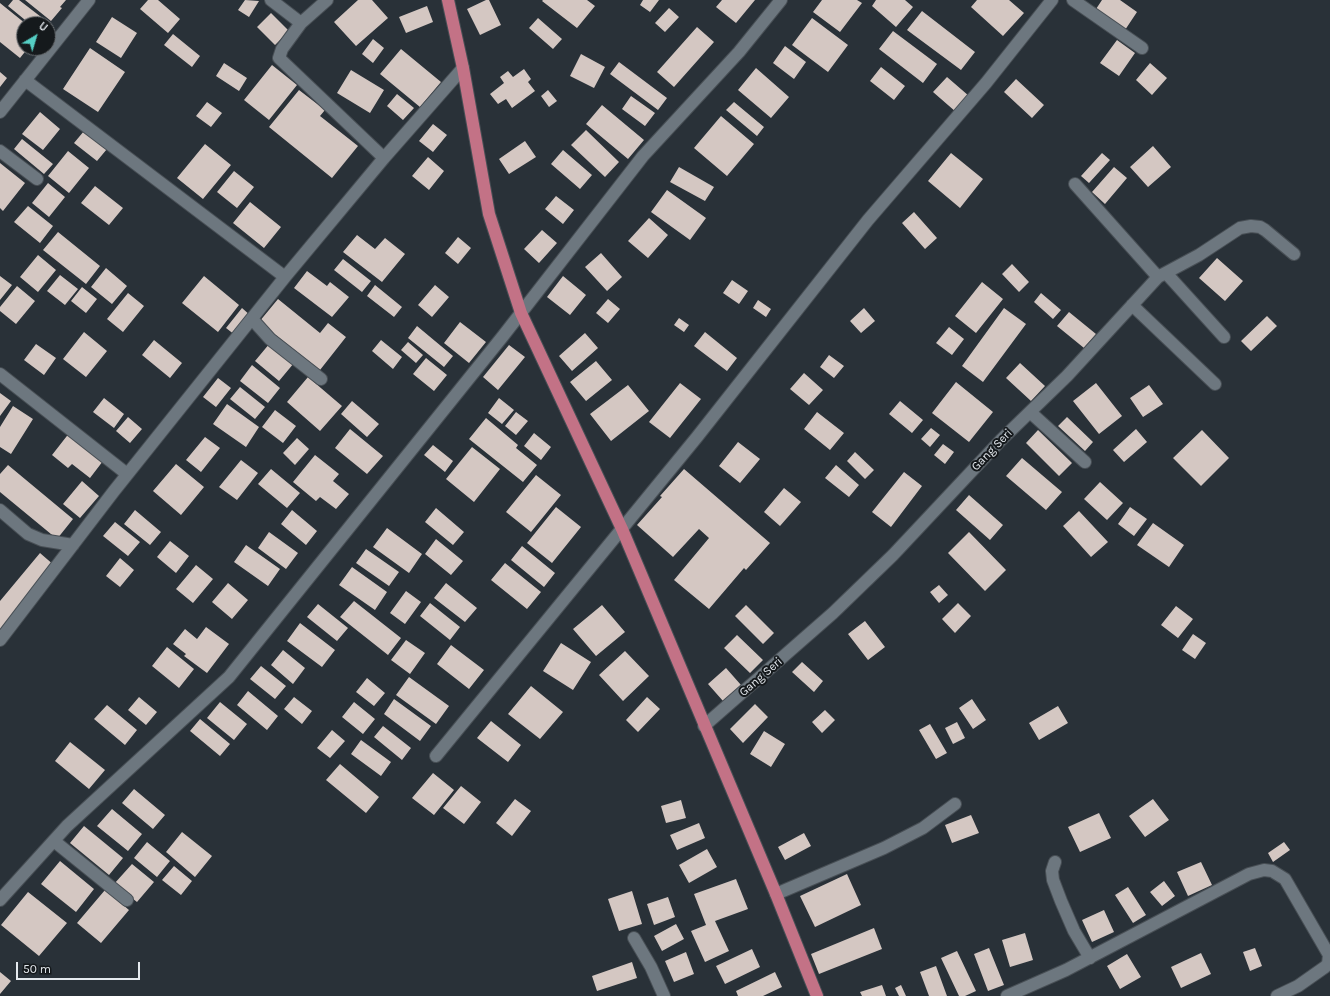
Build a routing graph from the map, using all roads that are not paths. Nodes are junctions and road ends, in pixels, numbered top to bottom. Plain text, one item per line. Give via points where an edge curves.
1 (89, 0) edge
2 (271, 0) edge
3 (326, 0) edge
4 (448, 0) edge
5 (781, 0) edge
6 (1052, 0) edge
7 (1073, 0) edge
8 (301, 23) junction
9 (1142, 48) dead end
10 (463, 68) junction
11 (25, 80) junction
12 (0, 112) edge
13 (0, 151) edge
14 (384, 158) junction
15 (37, 179) dead end
16 (1075, 184) dead end
17 (1294, 254) dead end
18 (1162, 275) junction
19 (285, 277) junction
20 (1132, 305) junction
21 (521, 313) junction
22 (252, 319) junction
23 (1224, 337) dead end
24 (0, 374) edge
25 (321, 379) dead end
26 (1215, 384) dead end
27 (1030, 412) junction
28 (1085, 462) dead end
29 (127, 474) junction
30 (0, 510) edge
31 (622, 530) junction
32 (73, 545) junction
33 (0, 640) edge
34 (704, 726) junction
35 (436, 756) dead end
36 (956, 804) dead end
37 (54, 841) junction
38 (1055, 862) dead end
39 (776, 894) junction
40 (0, 900) edge
41 (127, 900) dead end
42 (634, 938) dead end
43 (1090, 958) junction
44 (1023, 993) edge
45 (664, 996) edge
46 (817, 996) edge
47 (1007, 996) edge
48 (1277, 996) edge

1 - 11 street
2 - 8 street
3 - 8 street
4 - 10 main road
5 - 21 street via 739,52 643,156
6 - 31 street via 986,83 868,220
7 - 9 street
8 - 14 street via 282,48 279,58
10 - 14 street
10 - 21 main road via 489,214
11 - 12 street
11 - 19 street
13 - 15 street
14 - 19 street
16 - 18 street
17 - 18 street, Gang Seri via 1265,230 1251,226 1240,228
18 - 20 street, Gang Seri
18 - 23 street
19 - 22 street
20 - 26 street
20 - 27 street, Gang Seri
21 - 31 main road
21 - 37 street via 229,677 67,826
22 - 25 street via 270,338
22 - 29 street
24 - 29 street
27 - 28 street
27 - 34 street, Gang Seri via 893,555 833,613
29 - 32 street
30 - 32 street via 28,534 42,540
31 - 34 main road
31 - 35 street
32 - 33 street
34 - 39 main road
36 - 39 street via 923,828
37 - 40 street
37 - 41 street
38 - 43 street via 1053,880 1074,931
39 - 46 main road
42 - 45 street
43 - 44 street
43 - 48 street via 1249,874 1264,870 1272,871 1285,879 1329,955 1325,967 1298,986
44 - 47 street

